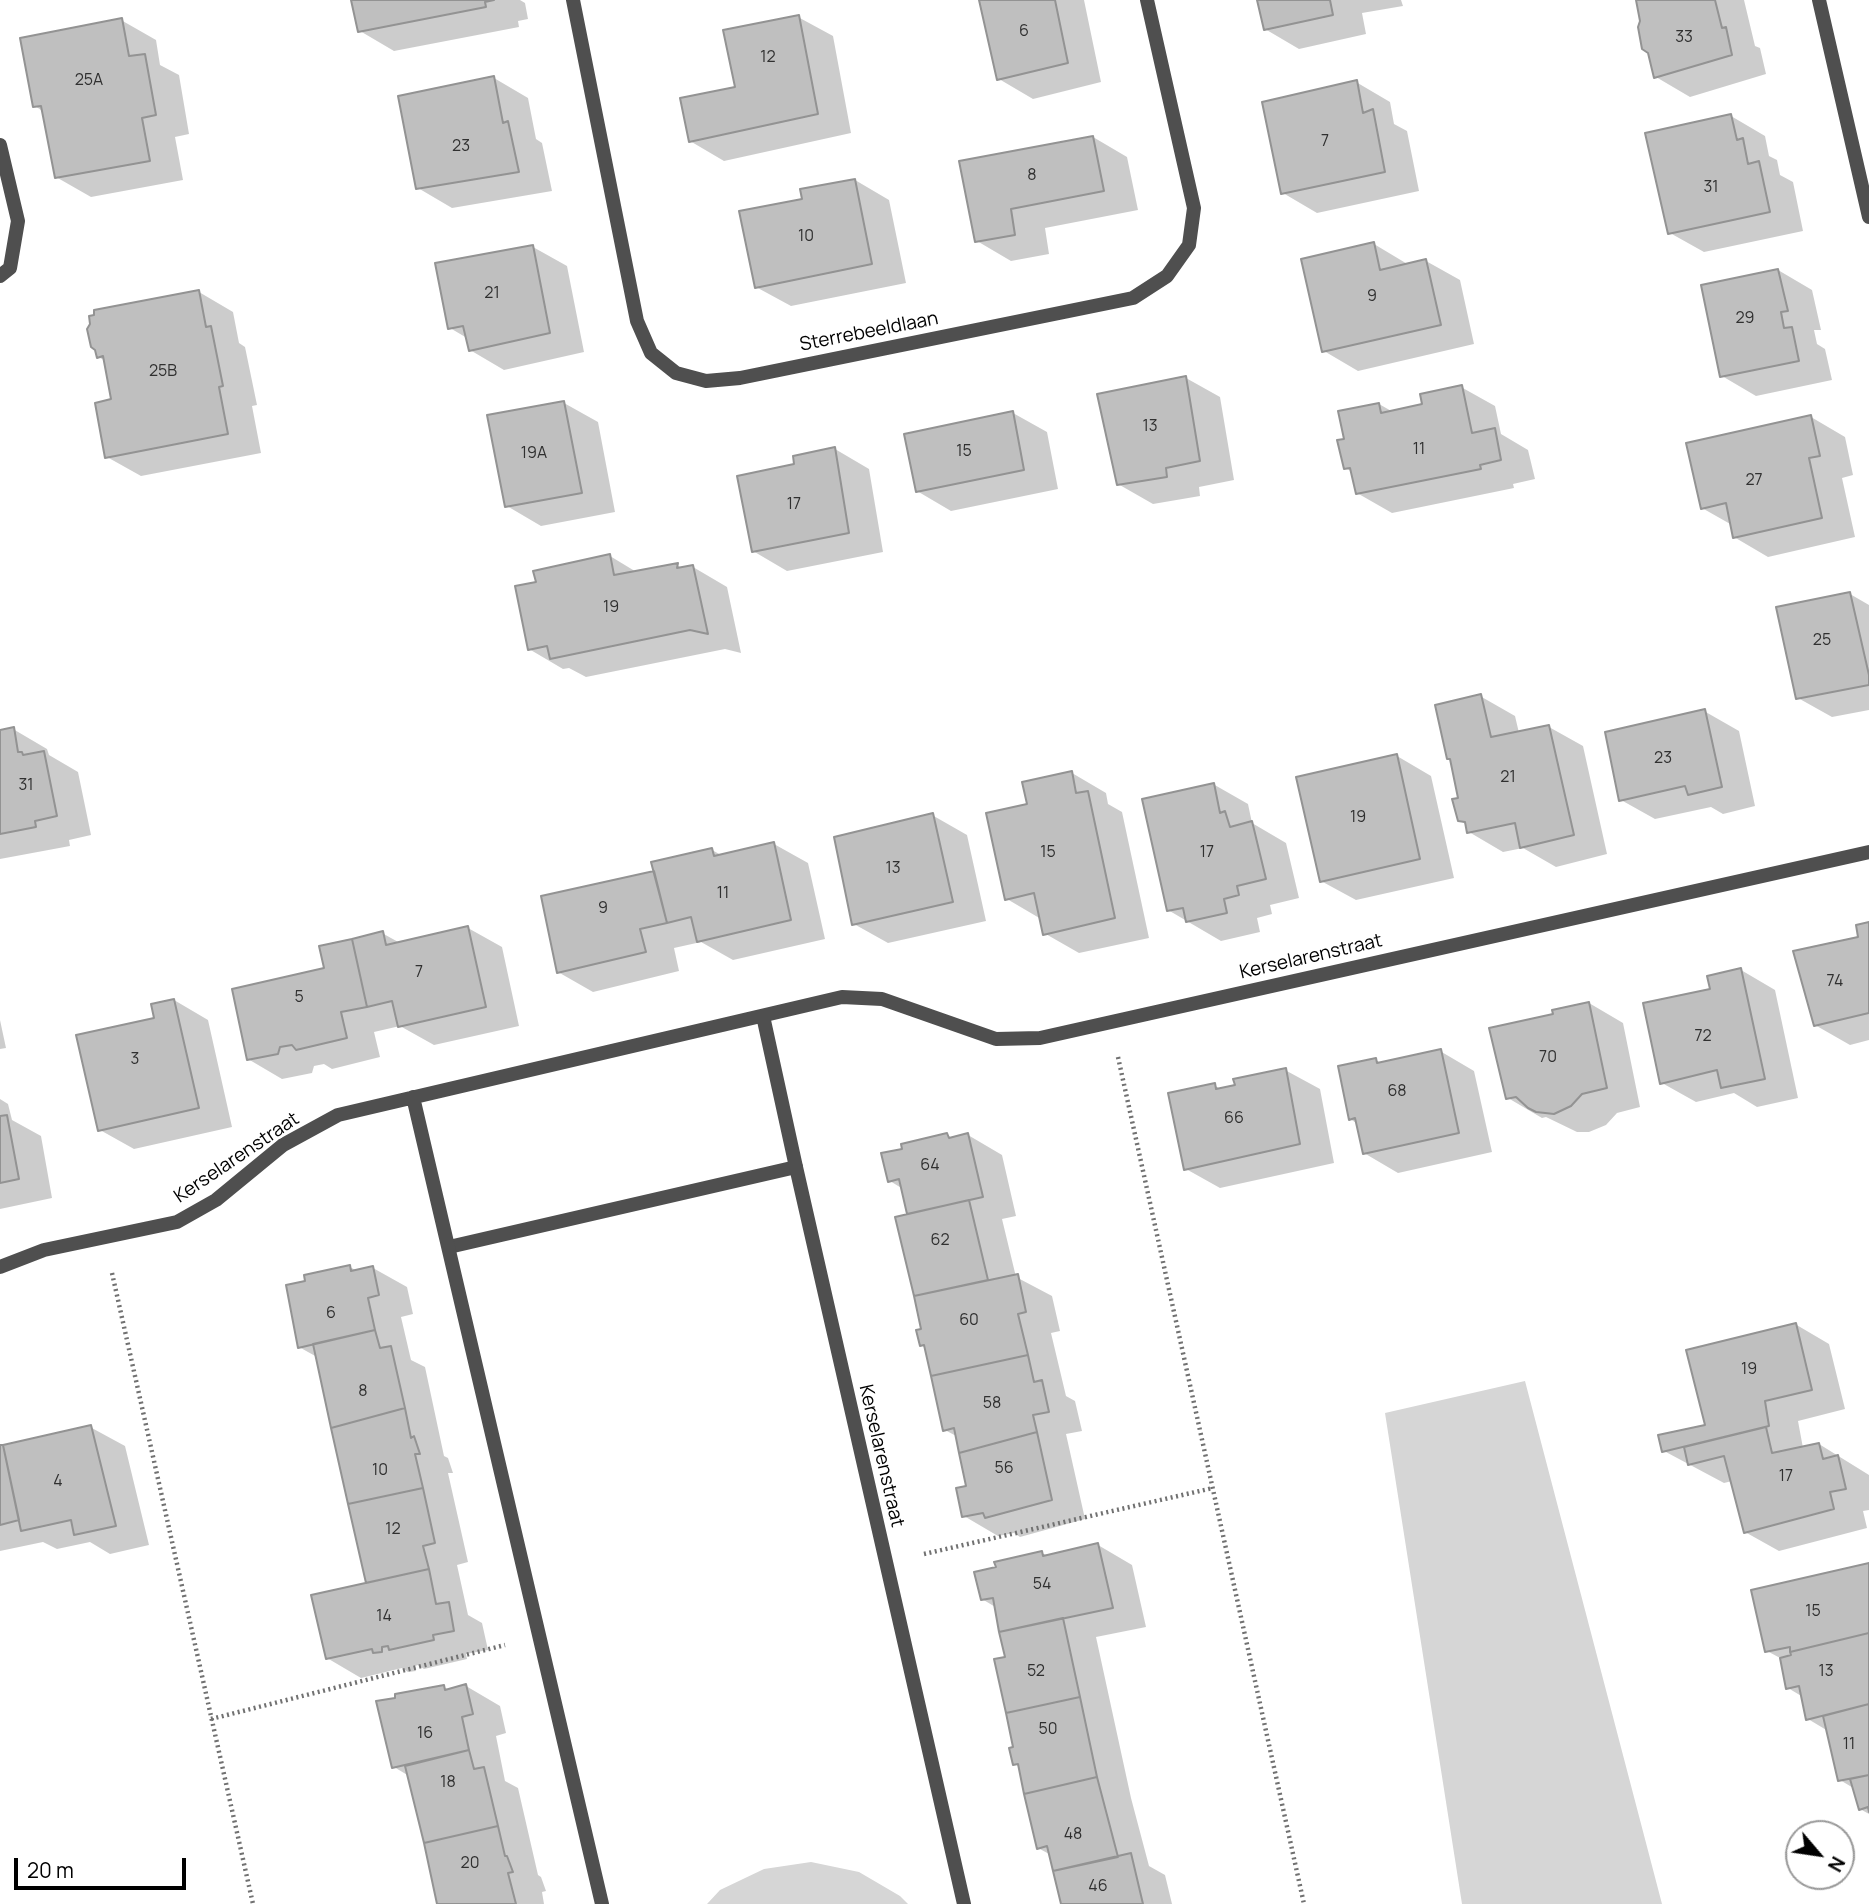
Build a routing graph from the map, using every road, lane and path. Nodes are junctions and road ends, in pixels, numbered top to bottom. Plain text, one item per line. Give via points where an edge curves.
1 (573, 0) edge
2 (1147, 0) edge
3 (1819, 0) edge
4 (0, 145) edge
5 (1869, 217) edge
6 (0, 276) edge
7 (1869, 852) edge
8 (763, 1016) junction
9 (1111, 1022) junction
10 (413, 1097) junction
11 (796, 1167) junction
12 (103, 1236) junction
13 (449, 1247) junction
14 (0, 1266) edge
15 (1213, 1488) junction
16 (886, 1562) junction
17 (540, 1637) junction
18 (211, 1719) junction
19 (253, 1904) edge
20 (602, 1904) edge
21 (964, 1904) edge
22 (1304, 1904) edge

1 - 2 street, Sterrebeeldlaan via 637,321 651,352 676,373 706,381 740,378 1133,298 1167,276 1189,245 1195,208
3 - 5 street
4 - 6 street via 18,221 10,268
7 - 9 street, Kerselarenstraat
8 - 9 street, Kerselarenstraat via 842,997 882,999 996,1039 1040,1038
8 - 10 street, Kerselarenstraat
8 - 11 street, Kerselarenstraat
9 - 15 path
10 - 12 street, Kerselarenstraat via 338,1115 283,1145 216,1200 177,1222
10 - 13 street
11 - 13 street
11 - 16 street, Kerselarenstraat
12 - 14 street, Kerselarenstraat
12 - 18 path
13 - 17 street
15 - 16 path
15 - 22 path
16 - 21 street, Kerselarenstraat
17 - 18 path
17 - 20 street
18 - 19 path

